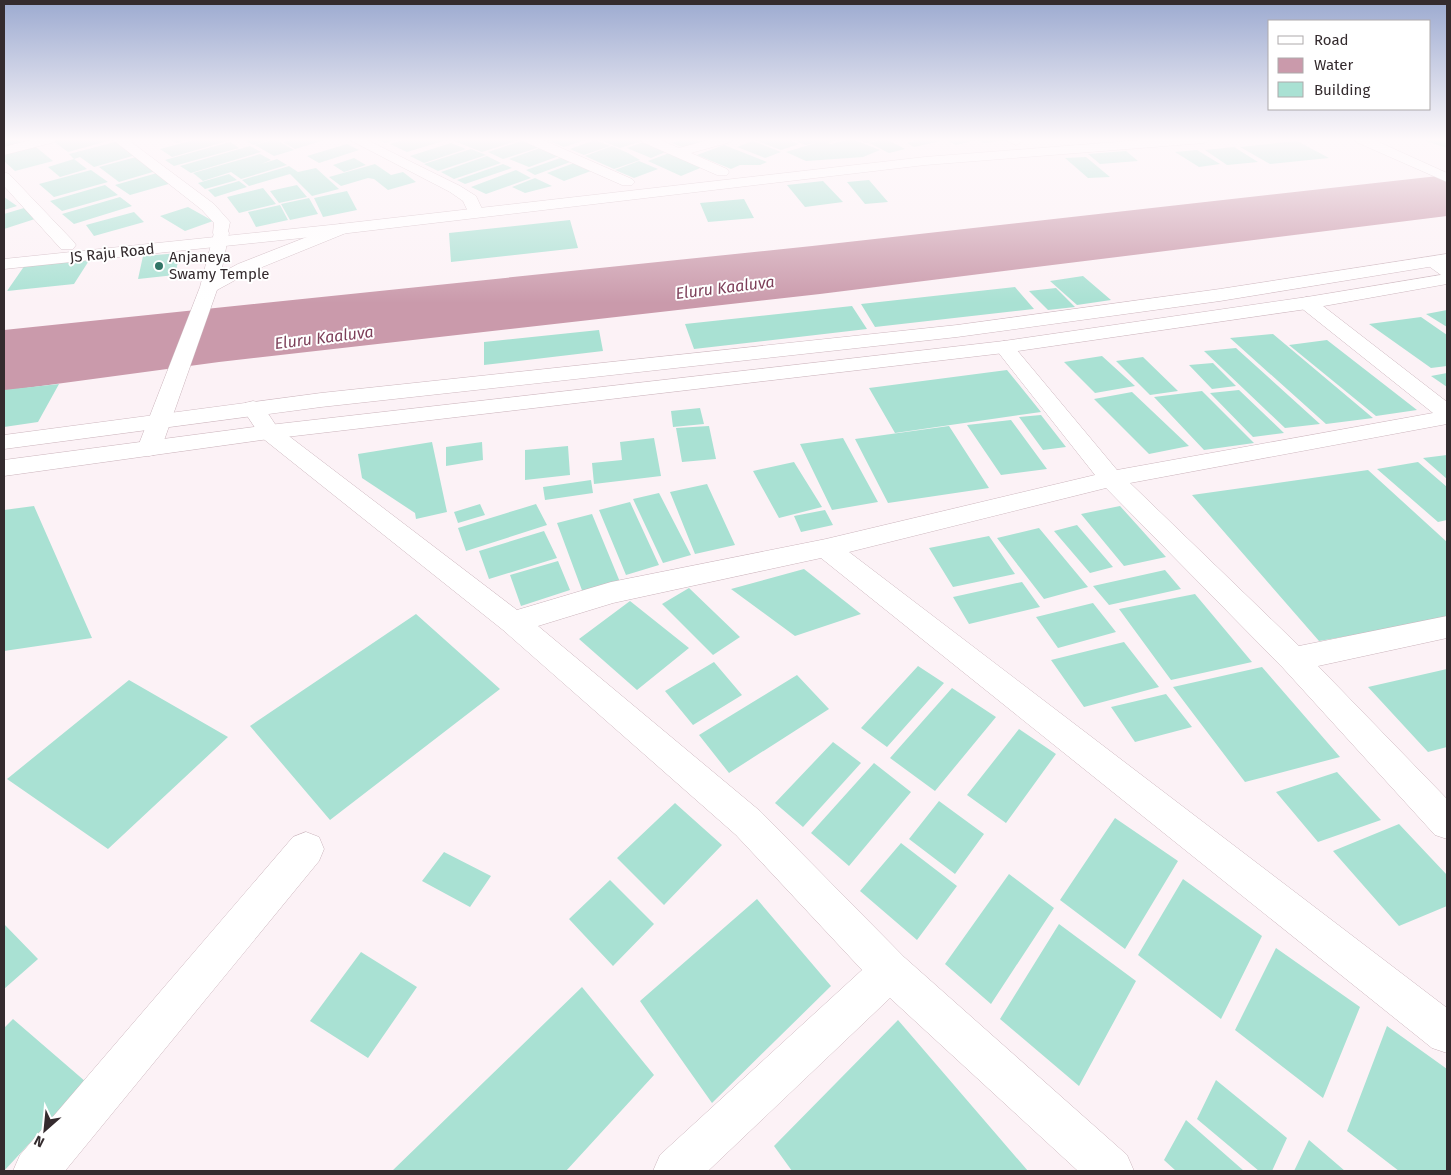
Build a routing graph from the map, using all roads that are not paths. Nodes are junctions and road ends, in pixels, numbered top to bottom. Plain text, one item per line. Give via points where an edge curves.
1 (19, 194) edge
2 (192, 194) edge
3 (460, 194) edge
4 (551, 194) edge
5 (595, 194) edge
6 (473, 206) junction
7 (340, 229) junction
8 (221, 238) junction
9 (67, 245) junction
10 (4, 251) edge
11 (4, 264) edge
12 (1442, 264) edge
13 (1447, 280) edge
14 (209, 287) junction
15 (1307, 303) junction
16 (1004, 347) junction
17 (1447, 413) edge
18 (1447, 417) edge
19 (159, 420) junction
20 (261, 420) junction
21 (4, 442) edge
22 (149, 450) junction
23 (4, 468) edge
24 (1111, 479) junction
25 (826, 548) junction
26 (513, 622) junction
27 (1447, 627) edge
28 (1292, 659) junction
29 (1447, 823) edge
30 (306, 849) dead end
31 (890, 971) junction
32 (1447, 1033) edge
33 (36, 1171) edge
34 (676, 1171) edge
35 (1111, 1171) edge

1 - 9 main road
2 - 8 main road via 222,222
3 - 6 main road
4 - 6 main road, JS Raju Road
5 - 6 main road, JS Raju Road
6 - 7 main road, JS Raju Road
6 - 8 main road, JS Raju Road
7 - 8 main road, JS Raju Road
7 - 14 main road via 244,268
8 - 9 main road, JS Raju Road
8 - 11 main road, JS Raju Road
8 - 14 main road
9 - 10 main road, JS Raju Road
12 - 20 main road via 957,331 550,374
13 - 15 main road
14 - 19 main road
15 - 16 main road
15 - 17 main road
16 - 20 main road
16 - 24 main road
18 - 24 main road
19 - 20 main road
19 - 21 main road
19 - 22 main road
20 - 22 main road
20 - 26 main road
22 - 23 main road
24 - 25 main road
24 - 28 main road
25 - 26 main road via 611,593
25 - 32 main road
26 - 31 main road via 748,822
27 - 28 main road
28 - 29 main road
30 - 33 main road
31 - 34 main road
31 - 35 main road

